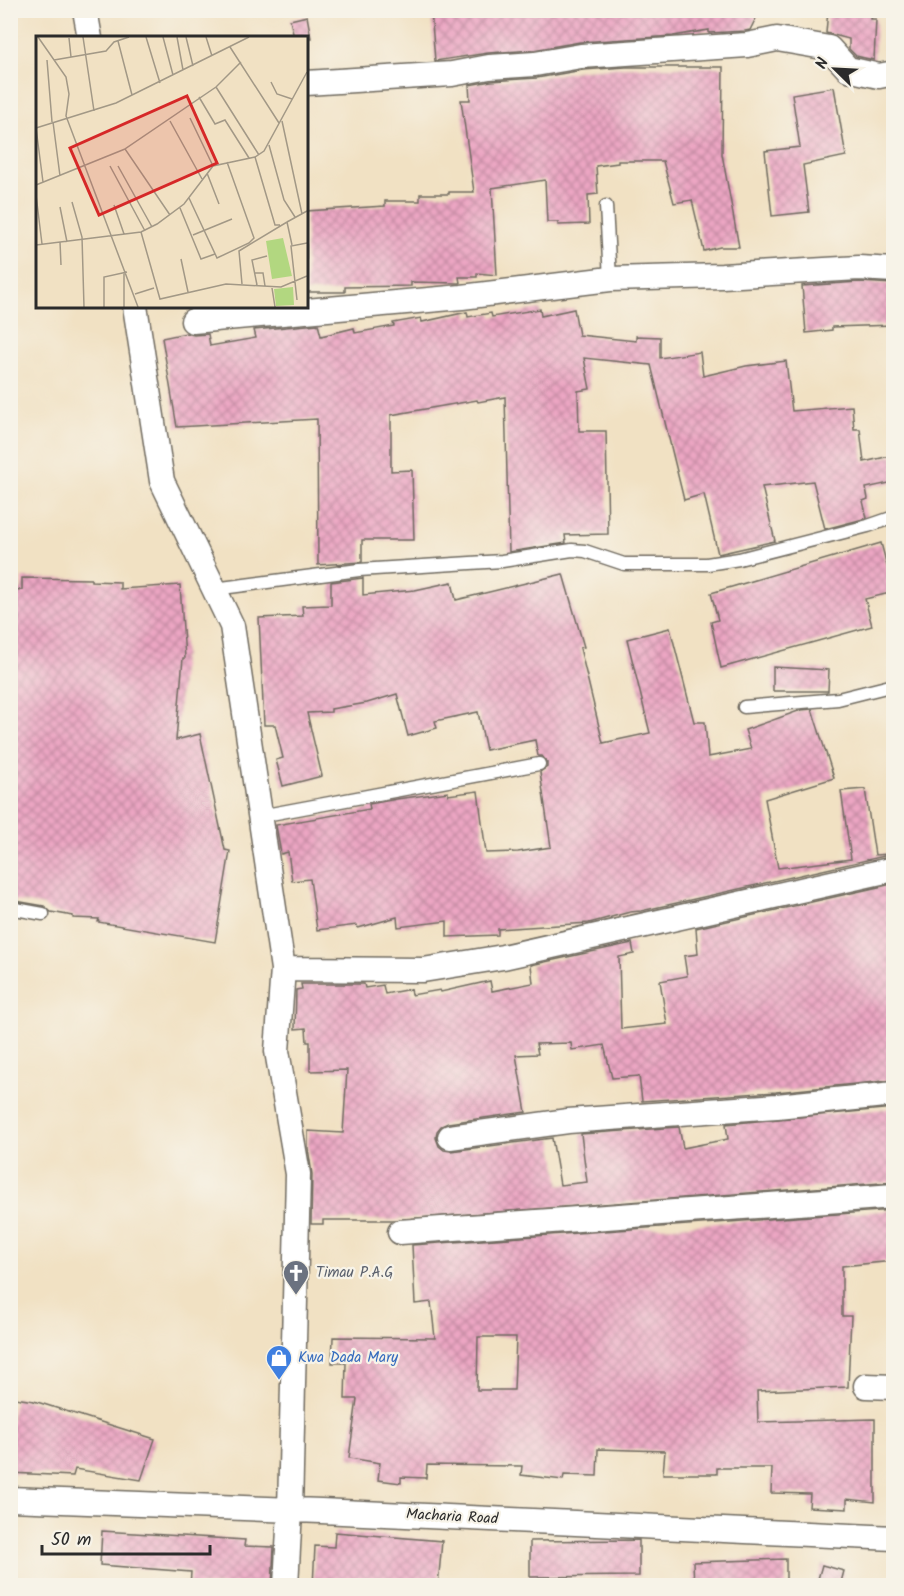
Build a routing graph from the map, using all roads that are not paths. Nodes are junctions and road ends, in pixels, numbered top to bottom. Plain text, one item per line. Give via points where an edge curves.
1 (85, 10) edge
2 (90, 36) edge
3 (894, 73) edge
4 (308, 82) edge
5 (606, 206) dead end
6 (894, 270) edge
7 (610, 279) junction
8 (135, 308) edge
9 (193, 321) dead end
10 (894, 517) edge
11 (214, 589) junction
12 (894, 685) edge
13 (744, 707) dead end
14 (539, 764) dead end
15 (260, 816) junction
16 (894, 869) edge
17 (10, 908) edge
18 (43, 914) dead end
19 (282, 969) junction
20 (894, 1094) edge
21 (450, 1137) dead end
22 (894, 1196) edge
23 (400, 1232) dead end
24 (866, 1386) dead end
25 (894, 1387) edge
26 (10, 1499) edge
27 (290, 1510) junction
28 (894, 1538) edge
29 (286, 1586) edge

1 - 2 street
3 - 4 street via 879,76 848,69 829,48 777,39 747,45 581,56 452,74
5 - 7 lane
6 - 7 street via 858,268
7 - 9 street via 462,297
8 - 11 street via 162,481
10 - 11 lane via 739,560 707,564 624,564 585,550 572,550 502,561 359,570
11 - 15 street via 232,626
12 - 13 lane via 838,699
14 - 15 lane
15 - 19 street
16 - 19 street via 503,957 423,970
17 - 18 lane
19 - 27 street via 277,1051 298,1174
20 - 21 street via 568,1121
22 - 23 street
24 - 25 street
26 - 27 street, Macharia Road
27 - 28 street, Macharia Road
27 - 29 street

